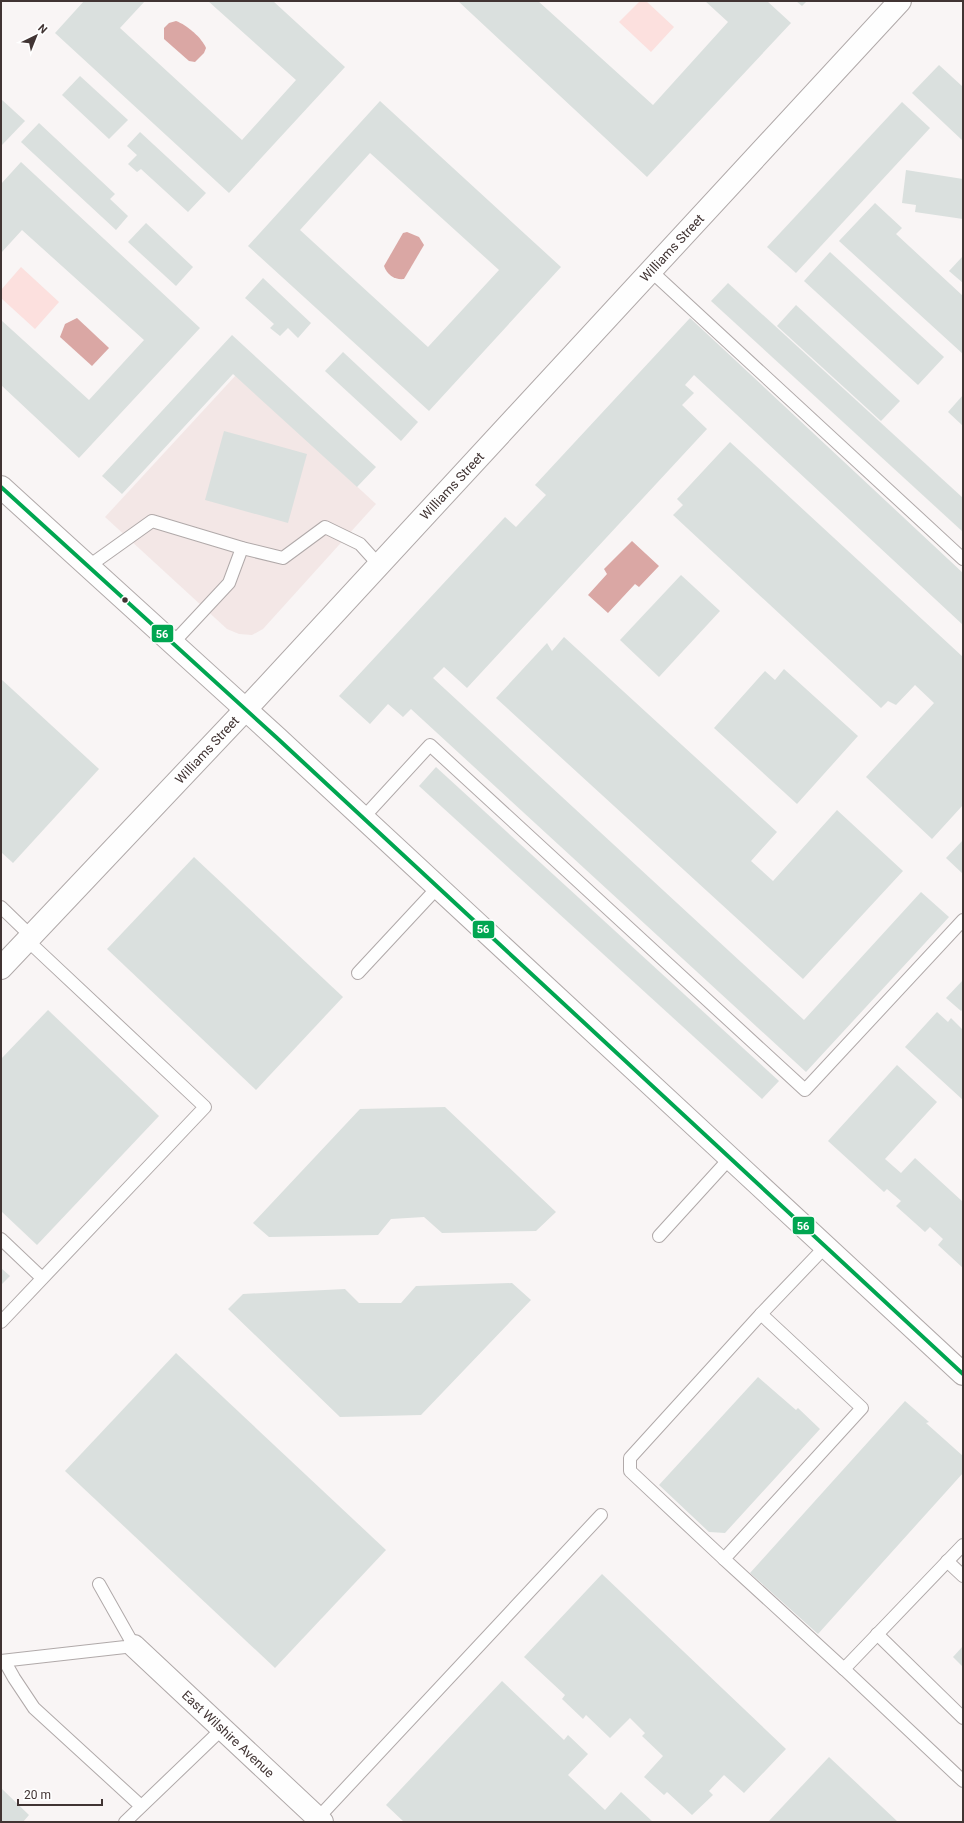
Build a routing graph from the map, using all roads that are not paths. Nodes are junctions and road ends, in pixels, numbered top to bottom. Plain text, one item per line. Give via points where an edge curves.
1 (900, 1) edge
2 (650, 271) junction
3 (1, 487) edge
4 (242, 548) junction
5 (963, 559) edge
6 (379, 565) junction
7 (89, 566) junction
8 (173, 643) junction
9 (246, 709) junction
10 (363, 818) junction
11 (438, 887) junction
12 (1, 907) edge
13 (963, 920) edge
14 (29, 938) junction
15 (1, 968) edge
16 (358, 973) dead end
17 (730, 1158) junction
18 (659, 1236) dead end
19 (1, 1239) edge
20 (826, 1246) junction
21 (42, 1278) junction
22 (762, 1314) junction
23 (1, 1322) edge
24 (961, 1369) edge
25 (601, 1515) dead end
26 (963, 1545) edge
27 (724, 1559) junction
28 (947, 1562) junction
29 (963, 1576) edge
30 (99, 1584) dead end
31 (877, 1634) junction
32 (134, 1646) junction
33 (3, 1661) edge
34 (844, 1669) junction
35 (963, 1718) edge
36 (222, 1729) junction
37 (963, 1781) edge
38 (142, 1806) junction
39 (320, 1820) edge
40 (125, 1822) edge

1 - 2 street, Williams Street
2 - 5 lane
2 - 6 street, Williams Street
3 - 7 street
4 - 6 lane via 283,558 325,527 360,544
4 - 7 lane via 152,521
4 - 8 lane via 229,583
6 - 9 street, Williams Street
7 - 8 street
8 - 9 street
9 - 10 street
9 - 14 street, Williams Street
10 - 11 street
10 - 13 lane via 430,745 805,1090
11 - 16 lane
11 - 17 street
12 - 14 lane
14 - 15 street, Williams Street
14 - 21 lane via 205,1107
17 - 18 lane
17 - 20 street
19 - 21 lane
20 - 22 lane
20 - 24 street
21 - 23 lane
22 - 27 lane via 630,1458 630,1471
22 - 27 lane via 862,1408
25 - 39 lane
26 - 28 lane
27 - 34 lane
28 - 29 lane
28 - 31 lane
30 - 32 lane
31 - 34 lane
31 - 35 lane
32 - 33 lane
32 - 36 street, East Wilshire Avenue
33 - 38 lane via 34,1708
34 - 37 lane
36 - 38 lane
36 - 39 street, East Wilshire Avenue
38 - 40 lane

